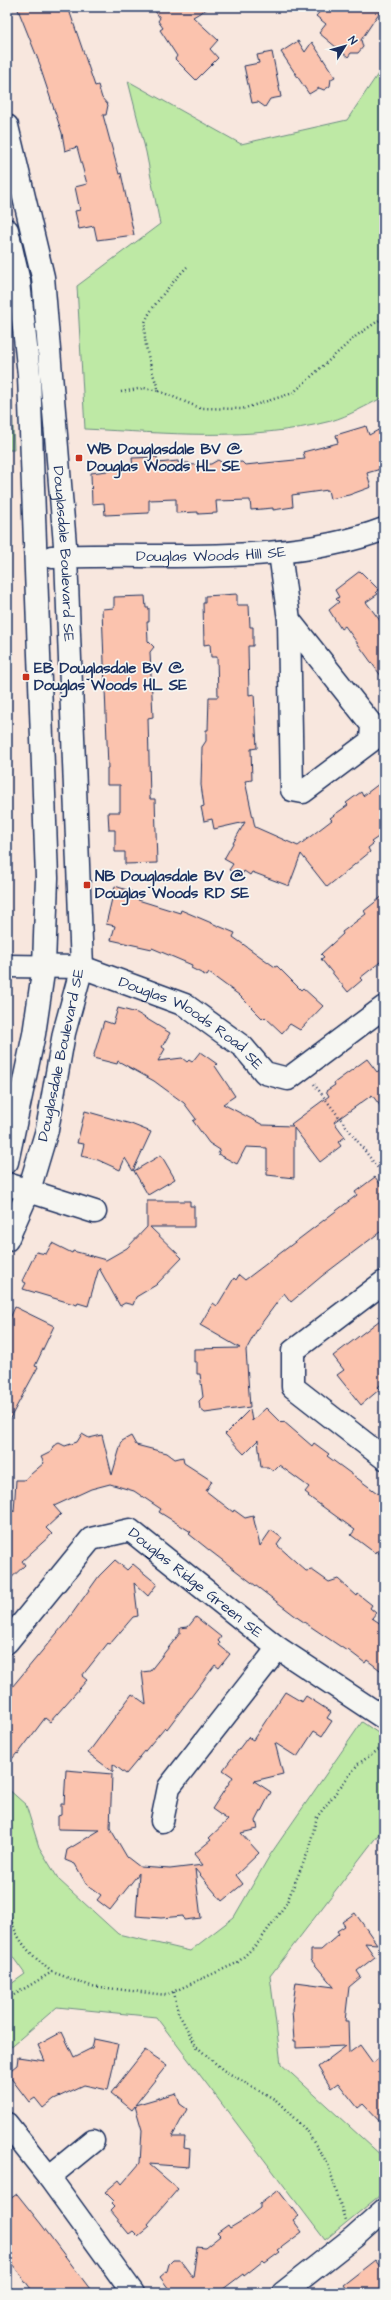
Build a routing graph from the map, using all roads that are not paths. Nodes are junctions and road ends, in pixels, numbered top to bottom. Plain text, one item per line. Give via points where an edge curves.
1 (7, 126) edge
2 (7, 230) edge
3 (36, 248) junction
4 (10, 253) edge
5 (384, 529) edge
6 (280, 553) junction
7 (66, 556) junction
8 (36, 558) junction
9 (289, 620) junction
10 (7, 966) edge
11 (44, 966) junction
12 (82, 967) junction
13 (384, 1007) edge
14 (7, 1162) edge
15 (7, 1184) edge
16 (29, 1190) junction
17 (95, 1212) dead end
18 (7, 1240) edge
19 (384, 1282) edge
20 (384, 1458) edge
21 (7, 1642) edge
22 (278, 1648) junction
23 (384, 1718) edge
24 (162, 1821) dead end
25 (7, 2124) edge
26 (93, 2141) dead end
27 (48, 2177) junction
28 (384, 2210) edge
29 (133, 2293) edge
30 (283, 2293) edge

1 - 3 street, Douglasdale Boulevard SE
2 - 4 street, Douglasdale Boulevard SE
3 - 4 street
3 - 7 street, Douglasdale Boulevard SE via 43,277
4 - 8 street, Douglasdale Boulevard SE via 19,282 29,375
5 - 6 street, Douglas Woods Hill SE via 363,537
6 - 7 street, Douglas Woods Hill SE
6 - 9 street
7 - 8 street, Douglas Woods Hill SE
7 - 12 street, Douglasdale Boulevard SE
8 - 11 street, Douglasdale Boulevard SE via 47,878
9 - 9 street via 292,790 303,792 371,741 372,725
10 - 11 street, Douglas Woods Road SE
11 - 12 street, Douglas Woods Road SE
11 - 14 street, Douglasdale Boulevard SE via 34,1034
12 - 13 street, Douglas Woods Road SE via 185,1005 243,1047 265,1073 288,1079
12 - 16 street, Douglasdale Boulevard SE via 64,1033 46,1130
15 - 16 street
16 - 17 street
16 - 18 street, Douglasdale Boulevard SE
19 - 20 street via 292,1351 293,1387
21 - 22 street, Douglas Ridge Green SE via 91,1539 130,1530
22 - 23 street, Douglas Ridge Green SE
22 - 24 street via 169,1787
25 - 27 street
26 - 27 street
27 - 29 street
28 - 30 street

